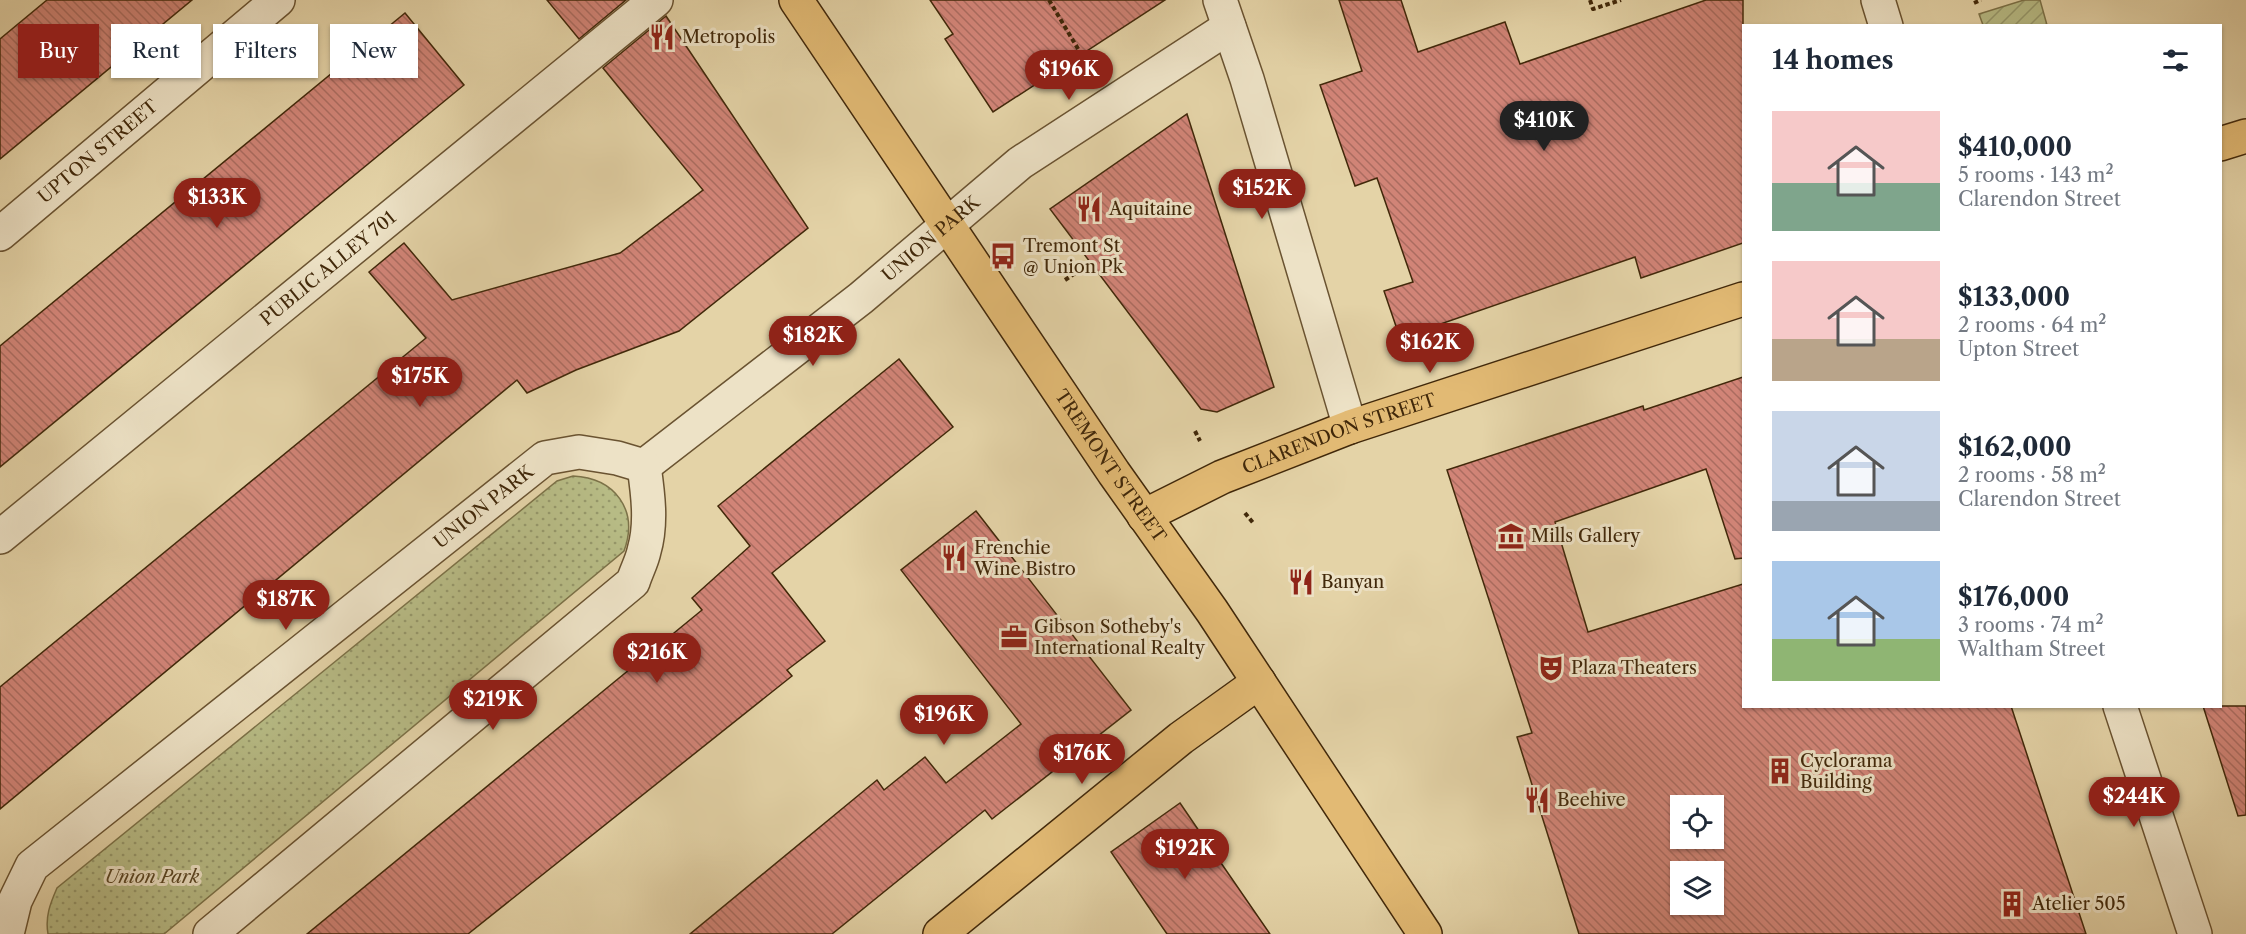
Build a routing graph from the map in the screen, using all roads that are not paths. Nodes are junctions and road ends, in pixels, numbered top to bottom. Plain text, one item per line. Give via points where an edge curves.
1 (278, 0) edge
2 (656, 0) edge
3 (796, 0) edge
4 (1878, 0) edge
5 (1225, 14) edge
6 (1885, 24) edge
7 (2246, 136) edge
8 (2222, 143) edge
9 (946, 225) junction
10 (0, 234) edge
11 (1742, 299) edge
12 (1350, 427) junction
13 (645, 466) junction
14 (1144, 516) junction
15 (0, 537) edge
16 (1259, 682) junction
17 (2121, 708) edge
18 (7, 934) edge
19 (210, 934) edge
20 (940, 934) edge
21 (1425, 934) edge
22 (2195, 934) edge

1 - 10 street, UPTON STREET
2 - 15 street, PUBLIC ALLEY 701
3 - 9 main road, TREMONT STREET
4 - 6 street
5 - 9 street, UNION PARK via 1020,163
5 - 12 street
7 - 8 main road
9 - 13 street, UNION PARK via 861,298
9 - 14 main road, TREMONT STREET
11 - 12 main road, CLARENDON STREET
12 - 14 main road, CLARENDON STREET via 1222,477
13 - 18 street, UNION PARK via 579,452 545,458 32,866 15,901
13 - 19 street via 645,550 633,582
14 - 16 main road, TREMONT STREET
16 - 20 main road via 1181,738
16 - 21 main road, TREMONT STREET
17 - 22 street

